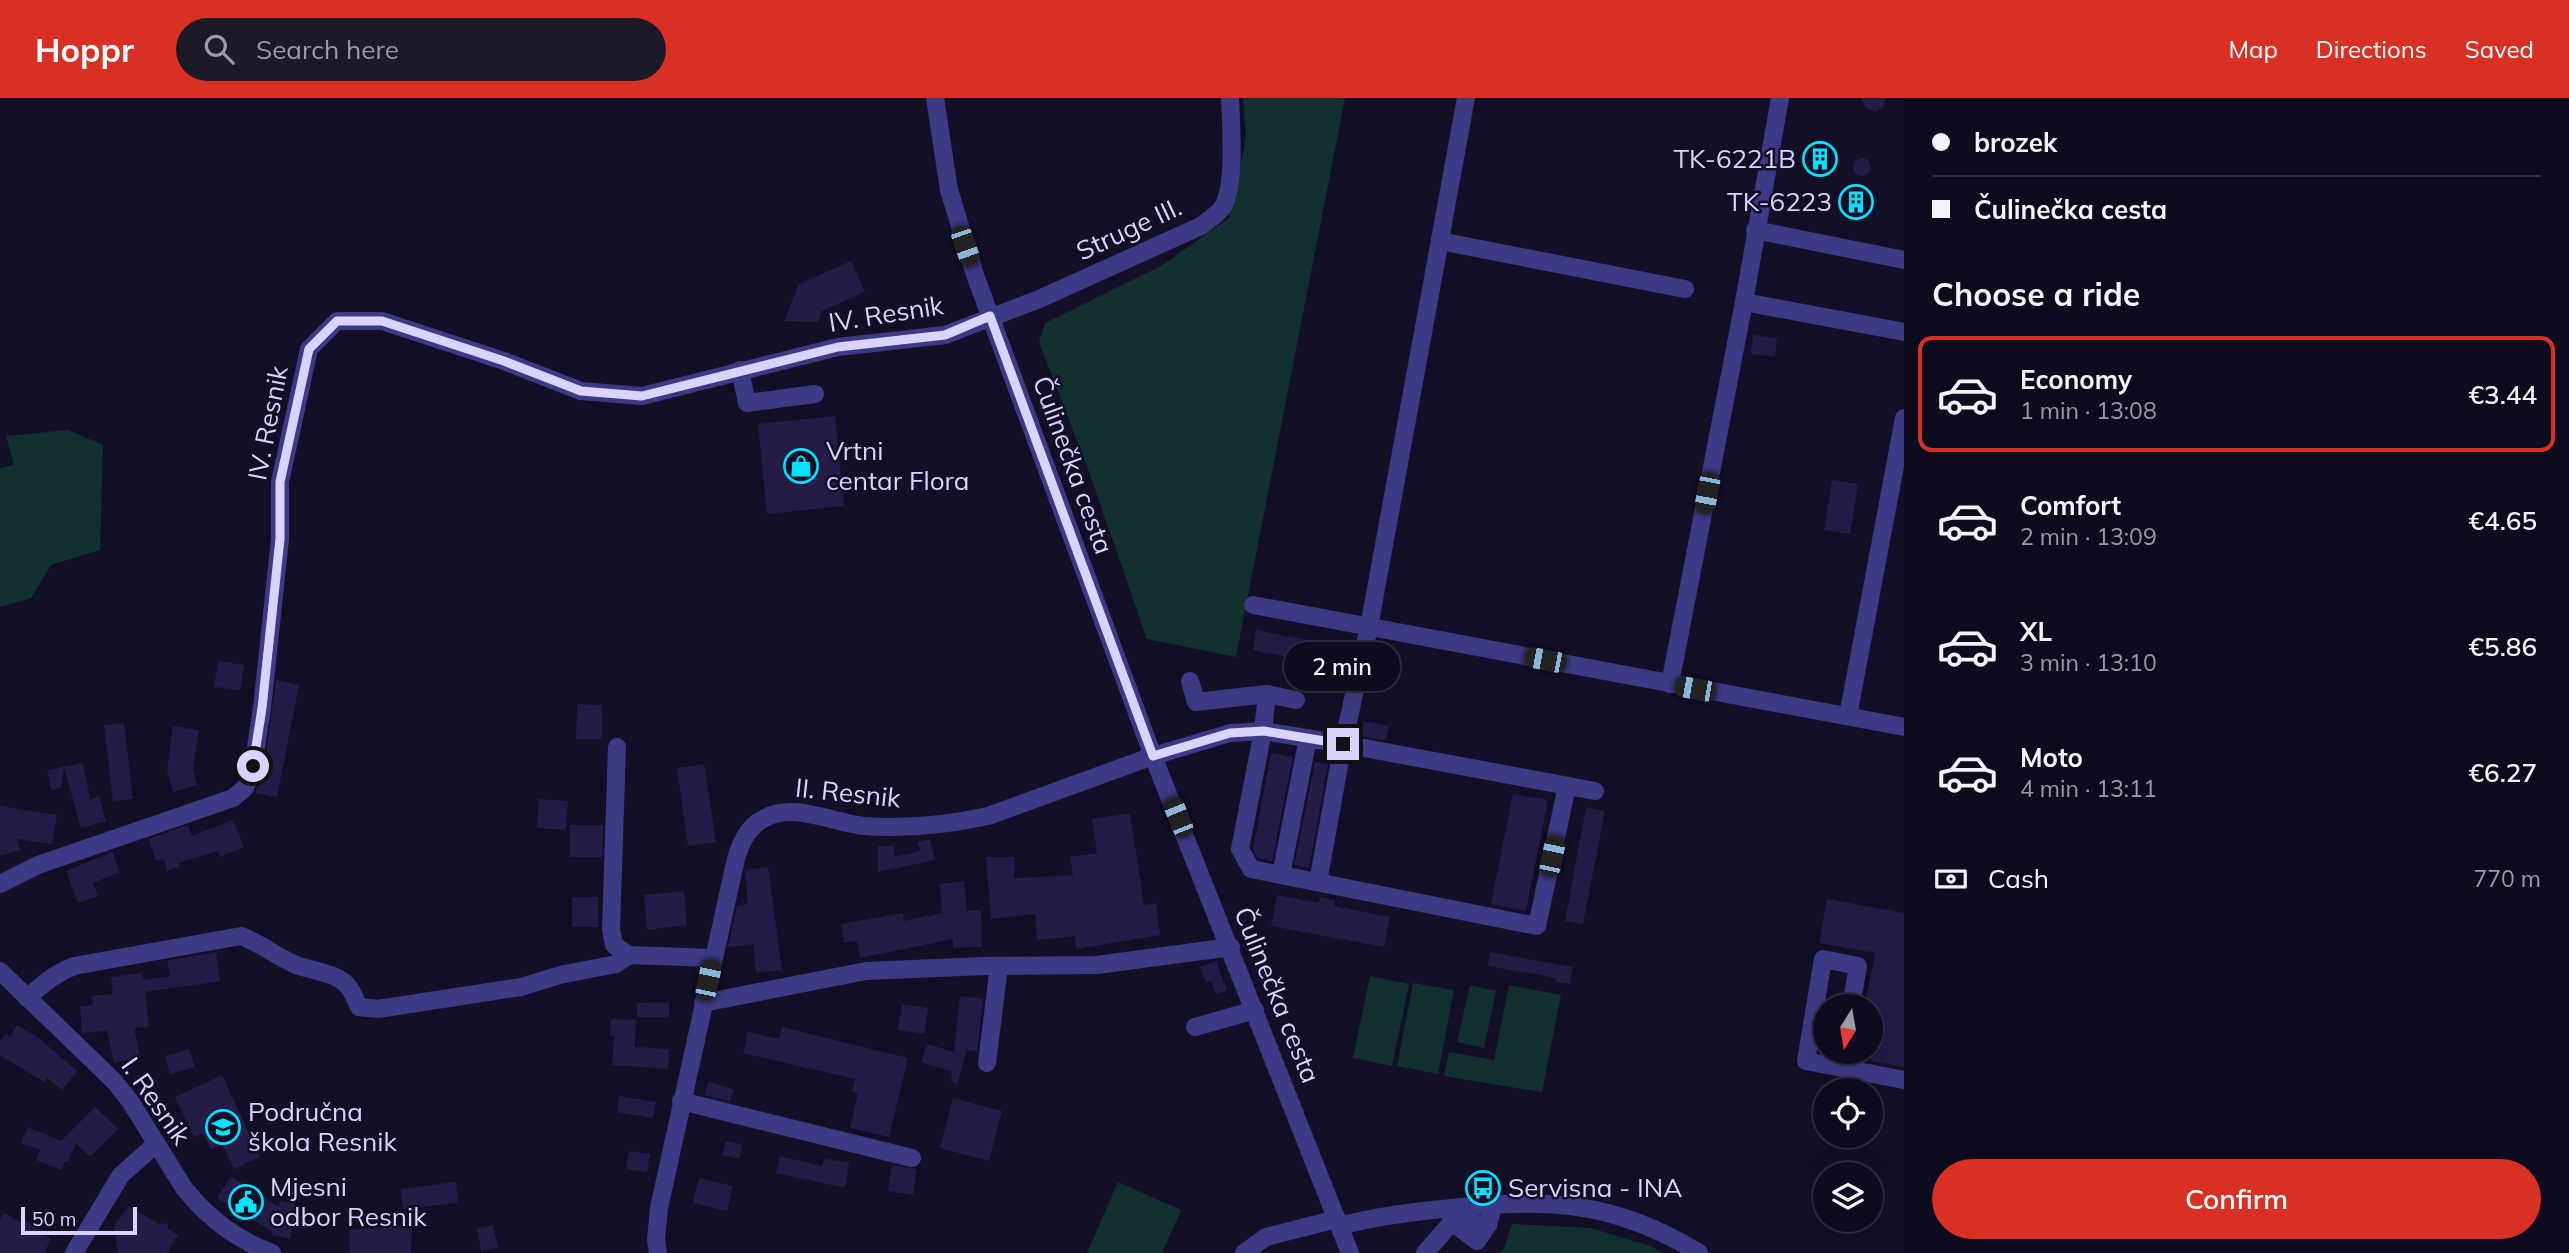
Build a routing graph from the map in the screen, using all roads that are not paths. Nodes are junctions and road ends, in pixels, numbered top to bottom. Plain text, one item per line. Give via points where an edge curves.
1 (935, 98) edge
2 (1230, 98) edge
3 (1466, 98) edge
4 (1780, 98) edge
5 (1755, 230) junction
6 (1440, 241) junction
7 (1904, 260) edge
8 (1685, 289) dead end
9 (1744, 302) junction
10 (990, 316) junction
11 (1904, 332) edge
12 (740, 370) junction
13 (815, 394) dead end
14 (1903, 424) edge
15 (1253, 605) dead end
16 (1369, 627) junction
17 (1190, 681) dead end
18 (1670, 684) junction
19 (1267, 694) junction
20 (1296, 699) dead end
21 (1848, 716) junction
22 (1904, 727) edge
23 (1264, 731) junction
24 (1308, 738) junction
25 (1343, 744) junction
26 (617, 747) dead end
27 (1153, 756) junction
28 (1567, 786) junction
29 (1595, 791) dead end
30 (1281, 875) junction
31 (1318, 882) junction
32 (0, 884) edge
33 (1230, 947) junction
34 (629, 955) junction
35 (713, 958) junction
36 (999, 966) junction
37 (0, 971) edge
38 (1817, 994) edge
39 (1853, 994) edge
40 (27, 998) junction
41 (703, 1003) junction
42 (1255, 1010) junction
43 (1813, 1019) edge
44 (1195, 1027) dead end
45 (1813, 1061) edge
46 (987, 1063) dead end
47 (1856, 1064) edge
48 (1904, 1080) edge
49 (681, 1101) junction
50 (156, 1144) junction
51 (912, 1158) dead end
52 (1494, 1203) junction
53 (1452, 1215) junction
54 (1338, 1222) junction
55 (74, 1253) edge
56 (272, 1253) edge
57 (658, 1253) edge
58 (1244, 1253) edge
59 (1350, 1253) edge
60 (1425, 1253) edge
61 (1699, 1253) edge

1 - 10 street, Čulinečka cesta via 949,190
2 - 10 street, Struge III. via 1229,185 1222,207 1201,226 1037,300
3 - 6 street
4 - 5 street
5 - 7 street
5 - 9 street
6 - 8 street
6 - 16 street
9 - 11 street
9 - 18 street
10 - 12 street, IV. Resnik via 945,335 838,347
10 - 27 street, Čulinečka cesta
12 - 13 street via 747,403
12 - 32 street, IV. Resnik via 642,396 581,391 382,321 337,321 309,349 280,482 280,539 262,708 245,788 233,798 38,865
14 - 21 street
15 - 16 street
16 - 18 street
16 - 25 street
17 - 19 street via 1196,702
18 - 21 street
19 - 20 street
19 - 23 street
21 - 22 street
23 - 24 street
23 - 27 street via 1230,733
23 - 30 street via 1240,849 1251,869
24 - 25 street
24 - 30 street
25 - 28 street
25 - 31 street
26 - 34 street via 611,929 614,945
27 - 33 street, Čulinečka cesta
27 - 35 street, II. Resnik via 960,822 863,826 798,813 763,818 740,842
28 - 29 street
28 - 31 street via 1537,926
30 - 31 street
33 - 36 street via 1097,965
33 - 42 street, Čulinečka cesta
34 - 35 street
34 - 40 street via 616,964 521,987 378,1009 359,1007 338,977 293,964 241,936 74,966
35 - 41 street, II. Resnik
36 - 41 street via 866,971
36 - 46 street
37 - 40 street, I. Resnik
38 - 39 street via 1823,959 1858,966
40 - 50 street, I. Resnik via 114,1081
41 - 49 street, II. Resnik
42 - 44 street
42 - 54 street, Čulinečka cesta
43 - 45 street via 1806,1061
47 - 48 street
49 - 51 street
49 - 57 street, II. Resnik via 659,1208
50 - 55 street via 121,1175
50 - 56 street, I. Resnik via 205,1212 236,1236
52 - 53 street
52 - 53 street via 1488,1225
52 - 61 street via 1576,1205 1667,1234
53 - 54 street via 1408,1212
53 - 60 street
54 - 58 street via 1266,1237
54 - 59 street, Čulinečka cesta

